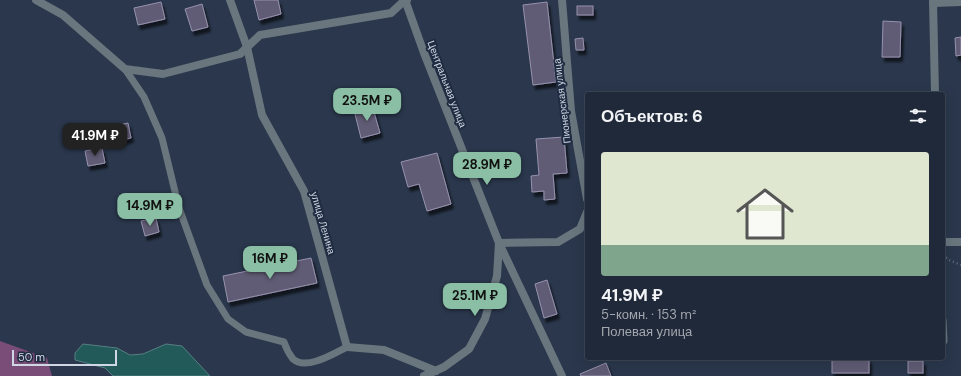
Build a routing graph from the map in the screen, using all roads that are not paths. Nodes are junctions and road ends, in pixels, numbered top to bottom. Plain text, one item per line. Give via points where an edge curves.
1 (36, 0) edge
2 (230, 0) edge
3 (406, 0) edge
4 (562, 0) edge
5 (933, 1) edge
6 (961, 2) edge
7 (247, 48) junction
8 (125, 69) junction
9 (935, 92) edge
10 (585, 188) edge
11 (585, 217) edge
12 (945, 242) edge
13 (961, 242) edge
14 (499, 243) junction
15 (347, 347) junction
16 (436, 371) junction
17 (424, 376) edge
18 (562, 376) edge

1 - 8 street via 63,15
2 - 7 street, улица Ленина
3 - 7 street via 391,12 260,35
3 - 14 street, Центральная улица via 424,53
4 - 10 street, Пионерская улица via 571,111
5 - 6 street
5 - 9 street
7 - 8 street via 240,54 163,74
7 - 15 street, улица Ленина via 262,115 304,191
8 - 15 lane via 144,97 162,138 178,208 207,285 228,319 246,332 284,342 295,360 306,363 321,360
11 - 14 street via 580,229 558,242
12 - 13 street
14 - 16 street, Центральная улица via 497,276 485,319 469,349
14 - 18 street, Центральная улица
15 - 16 street via 384,350
16 - 17 street, Центральная улица

